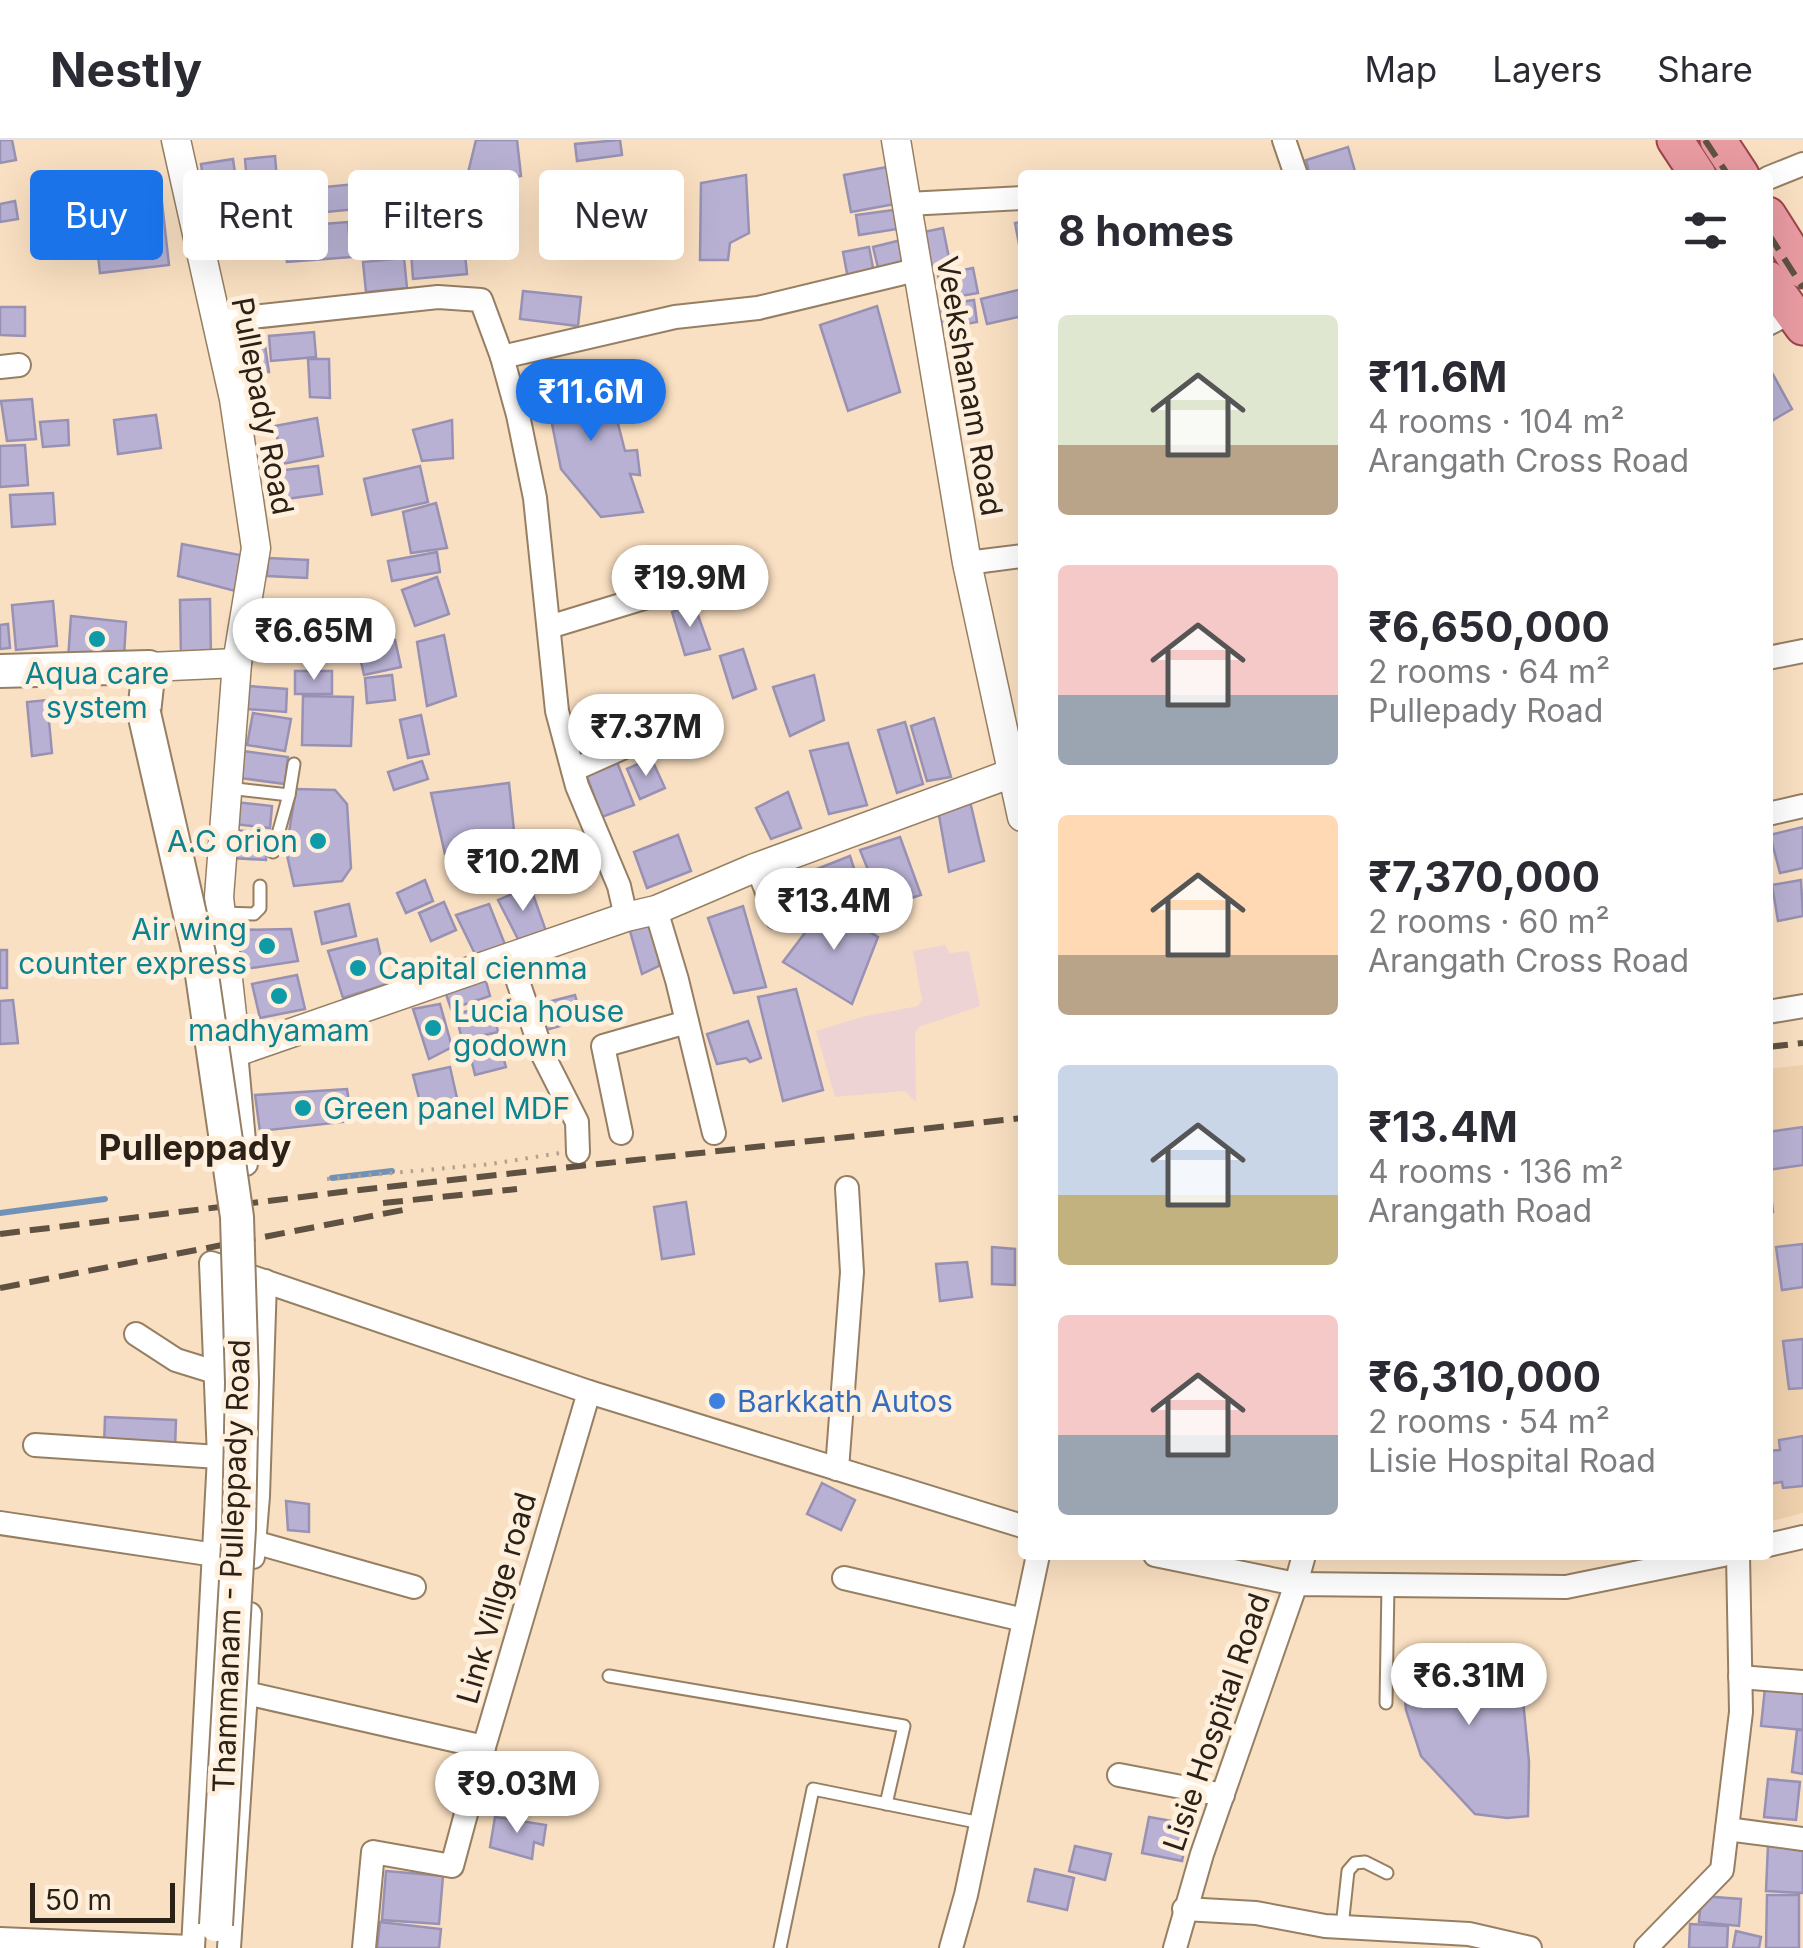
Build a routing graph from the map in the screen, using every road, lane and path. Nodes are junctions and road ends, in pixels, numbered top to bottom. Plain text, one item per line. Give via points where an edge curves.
1 (176, 140) edge
2 (896, 140) edge
3 (1284, 140) edge
4 (1675, 140) edge
5 (1718, 140) edge
6 (1803, 164) edge
7 (1294, 170) edge
8 (1695, 170) edge
9 (1738, 170) edge
10 (1773, 176) edge
11 (1018, 198) edge
12 (907, 204) junction
13 (1773, 223) edge
14 (920, 269) junction
15 (1803, 270) edge
16 (1773, 290) edge
17 (1787, 321) edge
18 (215, 322) junction
19 (502, 358) junction
20 (1018, 557) edge
21 (967, 563) junction
22 (703, 580) dead end
23 (549, 628) junction
24 (1803, 651) edge
25 (1773, 657) edge
26 (237, 663) junction
27 (149, 667) junction
28 (116, 668) junction
29 (0, 671) edge
30 (144, 713) junction
31 (674, 724) dead end
32 (294, 764) dead end
33 (573, 770) junction
34 (1015, 772) junction
35 (228, 788) junction
36 (1018, 788) edge
37 (288, 795) junction
38 (1803, 806) edge
39 (1773, 813) edge
40 (273, 852) dead end
41 (752, 869) junction
42 (260, 886) dead end
43 (656, 910) junction
44 (221, 913) junction
45 (626, 917) junction
46 (773, 922) dead end
47 (517, 954) junction
48 (1803, 1006) edge
49 (1773, 1011) edge
50 (687, 1022) junction
51 (236, 1052) junction
52 (621, 1132) dead end
53 (714, 1133) dead end
54 (578, 1152) joint
55 (246, 1164) dead end
56 (327, 1179) dead end
57 (847, 1188) dead end
58 (265, 1281) junction
59 (136, 1334) dead end
60 (218, 1374) junction
61 (589, 1392) junction
62 (35, 1446) dead end
63 (219, 1457) junction
64 (837, 1469) junction
65 (0, 1523) edge
66 (1018, 1525) edge
67 (1803, 1537) edge
68 (254, 1542) junction
69 (1773, 1545) edge
70 (215, 1555) junction
71 (1037, 1560) edge
72 (1179, 1560) edge
73 (1303, 1560) edge
74 (1689, 1560) edge
75 (1738, 1560) edge
76 (844, 1578) dead end
77 (1296, 1584) junction
78 (1388, 1585) junction
79 (414, 1587) dead end
80 (1024, 1620) junction
81 (610, 1676) dead end
82 (1740, 1676) junction
83 (1803, 1682) edge
84 (246, 1693) junction
85 (1386, 1703) dead end
86 (484, 1746) junction
87 (1119, 1775) dead end
88 (1223, 1794) junction
89 (886, 1804) junction
90 (981, 1823) junction
91 (1727, 1830) junction
92 (1803, 1839) edge
93 (1387, 1873) dead end
94 (1184, 1908) junction
95 (1330, 1934) edge
96 (0, 1939) edge
97 (1468, 1941) edge
98 (192, 1947) edge
99 (218, 1948) edge
100 (229, 1948) edge
101 (364, 1948) edge
102 (780, 1948) edge
103 (951, 1948) edge
104 (1175, 1948) edge
105 (1530, 1948) edge
106 (1646, 1948) edge

1 - 18 street, Pullepady Road
2 - 12 street, Veekshanam Road
3 - 7 street
4 - 8 main road
5 - 9 main road
6 - 10 street
11 - 12 street
12 - 14 street, Veekshanam Road
13 - 15 main road
14 - 19 street
14 - 21 street, Veekshanam Road
16 - 17 main road
18 - 19 street via 438,297 481,300
18 - 26 street, Pullepady Road via 256,548
19 - 23 street via 534,498
20 - 21 street
21 - 34 street, Veekshanam Road
22 - 23 street
23 - 33 street via 557,711
24 - 25 street
26 - 27 street
26 - 35 street, Pullepady Road
27 - 28 main road
27 - 30 main road
28 - 29 main road
28 - 30 main road
30 - 99 main road, Thammanam - Pulleppady Road, bridge via 199,954 238,1217 240,1510
31 - 33 street
32 - 37 lane
33 - 45 street
34 - 36 street, Veekshanam Road
34 - 41 street
35 - 37 lane
35 - 44 street, Pullepady Road
37 - 40 lane
38 - 39 street
41 - 43 street
41 - 46 lane
42 - 44 lane via 254,914
43 - 45 street
43 - 50 street
44 - 51 street, Pullepady Road
45 - 47 street
47 - 51 street
47 - 54 street via 514,967 538,1043 578,1122
48 - 49 street
50 - 52 street via 603,1046
50 - 53 street
51 - 55 street, Pullepady Road
54 - 56 path
57 - 64 street via 852,1272
58 - 60 street via 211,1263
58 - 61 street
58 - 68 street
59 - 60 street via 176,1360
60 - 63 street
61 - 64 street
61 - 86 street, Link Villge road
62 - 63 street
63 - 70 street
64 - 66 street
65 - 70 street
67 - 69 street
68 - 79 street
68 - 84 street
70 - 98 street
71 - 80 street
72 - 77 street
73 - 77 street
74 - 78 street, Lisie Hospital Road via 1566,1587
75 - 82 street
76 - 80 street
77 - 78 street, Lisie Hospital Road
77 - 88 street, Lisie Hospital Road
78 - 85 lane
80 - 90 street
81 - 89 lane via 904,1726
82 - 83 street
82 - 91 street
84 - 86 street, Link Villge road
84 - 100 street
86 - 101 street via 452,1866 373,1852
87 - 88 street
88 - 94 street, Lisie Hospital Road
89 - 90 lane
89 - 102 lane via 813,1789
90 - 103 street
91 - 92 street
91 - 106 street via 1722,1870
93 - 95 lane via 1355,1862
94 - 95 street via 1256,1913
94 - 104 street, Lisie Hospital Road
95 - 97 street
96 - 98 street
97 - 105 street

